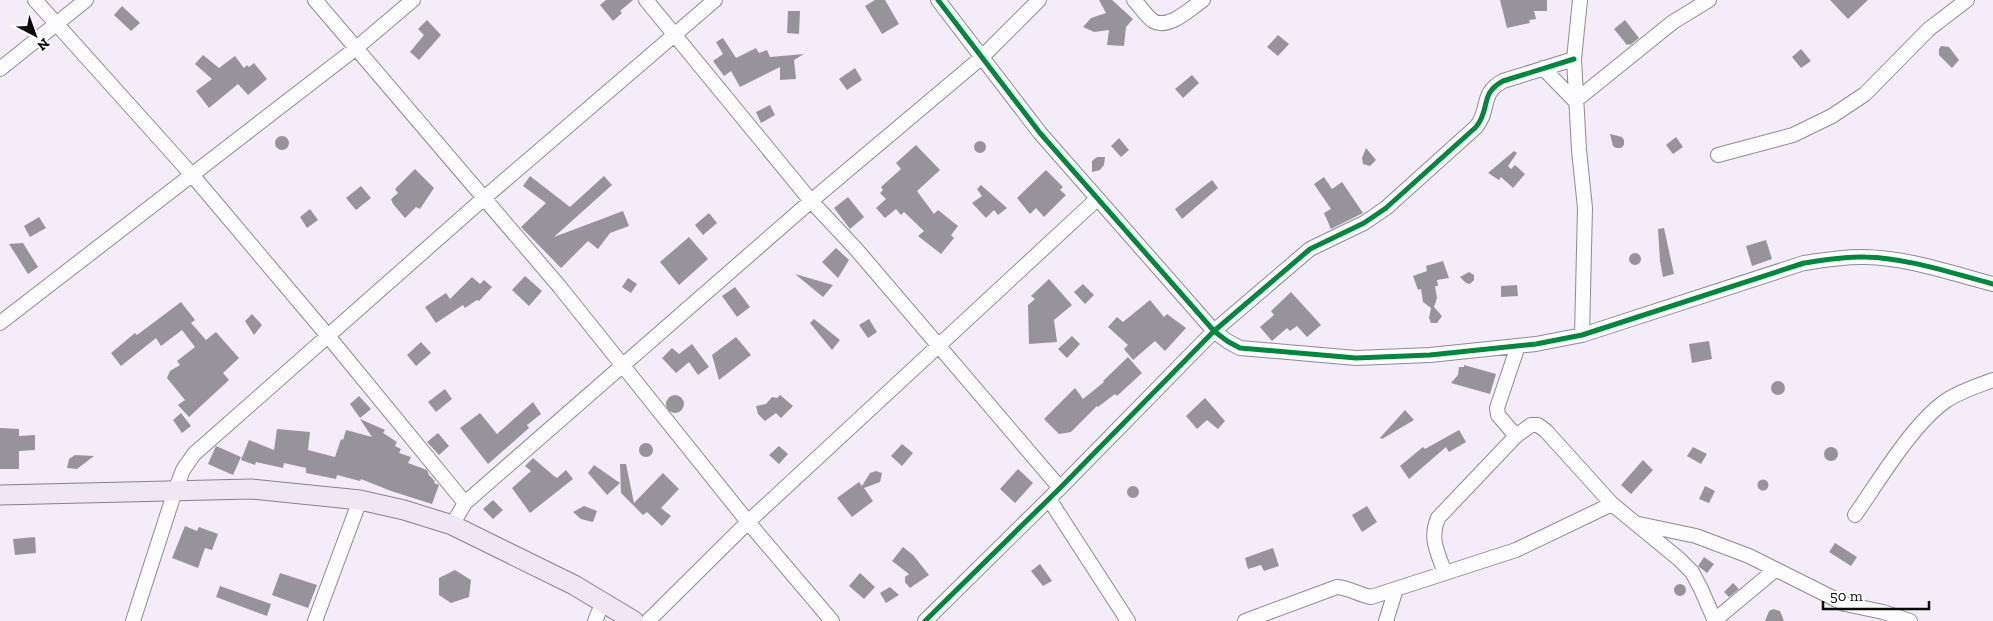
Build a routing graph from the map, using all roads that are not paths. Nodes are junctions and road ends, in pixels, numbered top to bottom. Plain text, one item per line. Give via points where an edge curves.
1 (34, 0) edge
2 (86, 0) edge
3 (315, 0) edge
4 (413, 0) edge
5 (646, 0) edge
6 (715, 0) edge
7 (938, 0) edge
8 (1039, 0) edge
9 (1134, 0) edge
10 (1203, 0) edge
11 (1580, 0) edge
12 (1709, 0) edge
13 (1966, 0) edge
14 (56, 24) junction
15 (676, 34) junction
16 (356, 49) junction
17 (982, 58) junction
18 (1574, 59) junction
19 (1543, 68) junction
20 (0, 69) edge
21 (1575, 101) junction
22 (1718, 155) dead end
23 (193, 176) junction
24 (483, 199) junction
25 (1097, 199) junction
26 (811, 201) junction
27 (1993, 284) edge
28 (0, 323) edge
29 (1214, 331) junction
30 (1582, 335) junction
31 (328, 336) junction
32 (937, 346) junction
33 (1518, 346) junction
34 (622, 367) junction
35 (1993, 380) edge
36 (1516, 436) junction
37 (1060, 488) junction
38 (175, 492) junction
39 (0, 495) edge
40 (1049, 499) junction
41 (360, 500) junction
42 (465, 504) junction
43 (1612, 504) junction
44 (1854, 515) dead end
45 (748, 522) junction
46 (1635, 523) junction
47 (452, 525) junction
48 (1775, 570) junction
49 (1445, 573) junction
50 (1396, 589) junction
51 (603, 602) junction
52 (1715, 620) edge
53 (133, 621) edge
54 (315, 621) edge
55 (595, 621) edge
56 (634, 621) edge
57 (648, 621) edge
58 (832, 621) edge
59 (925, 621) edge
60 (1128, 621) edge
61 (1245, 621) edge
62 (1386, 621) edge
63 (1910, 621) edge

1 - 14 street
2 - 14 street
3 - 16 street
4 - 16 street
5 - 15 street
6 - 15 street
7 - 17 street
8 - 17 street
9 - 10 street via 1152,20 1160,23 1170,22
11 - 18 street
12 - 21 street via 1672,22
13 - 22 street via 1929,29 1865,94 1832,116 1793,135
14 - 20 street
14 - 23 street
15 - 24 street
15 - 26 street
16 - 23 street
16 - 24 street
17 - 25 street
17 - 26 street
18 - 19 street
18 - 21 street
19 - 21 street
19 - 29 street via 1493,86 1481,121 1386,208 1310,249
21 - 30 street via 1585,208
23 - 28 street
23 - 31 street
24 - 31 street
24 - 34 street via 559,286
25 - 29 street
25 - 32 street
26 - 32 street
26 - 34 street
27 - 30 street via 1901,261 1837,258 1804,263
29 - 33 street via 1240,348 1356,358
29 - 37 street
30 - 33 street
31 - 38 street via 194,454 183,470
31 - 42 street
32 - 37 street
32 - 45 street
33 - 36 street via 1497,408 1498,415
34 - 42 street
34 - 45 street
35 - 44 street via 1964,391 1934,411 1910,437
36 - 43 street via 1531,425 1538,425
36 - 49 street via 1438,518 1434,540
37 - 40 street
38 - 39 main road
38 - 41 main road via 251,489
38 - 53 street
40 - 59 street
40 - 60 street
41 - 47 main road
41 - 54 street
42 - 47 street
43 - 46 street
43 - 49 street via 1516,550
45 - 57 street
45 - 58 street
46 - 48 street via 1696,536 1749,556
46 - 52 street via 1692,572
47 - 51 main road
48 - 52 street
48 - 63 street via 1845,604
49 - 50 street
50 - 61 street via 1371,597 1346,587 1337,587
50 - 62 street
51 - 55 street
51 - 56 main road

